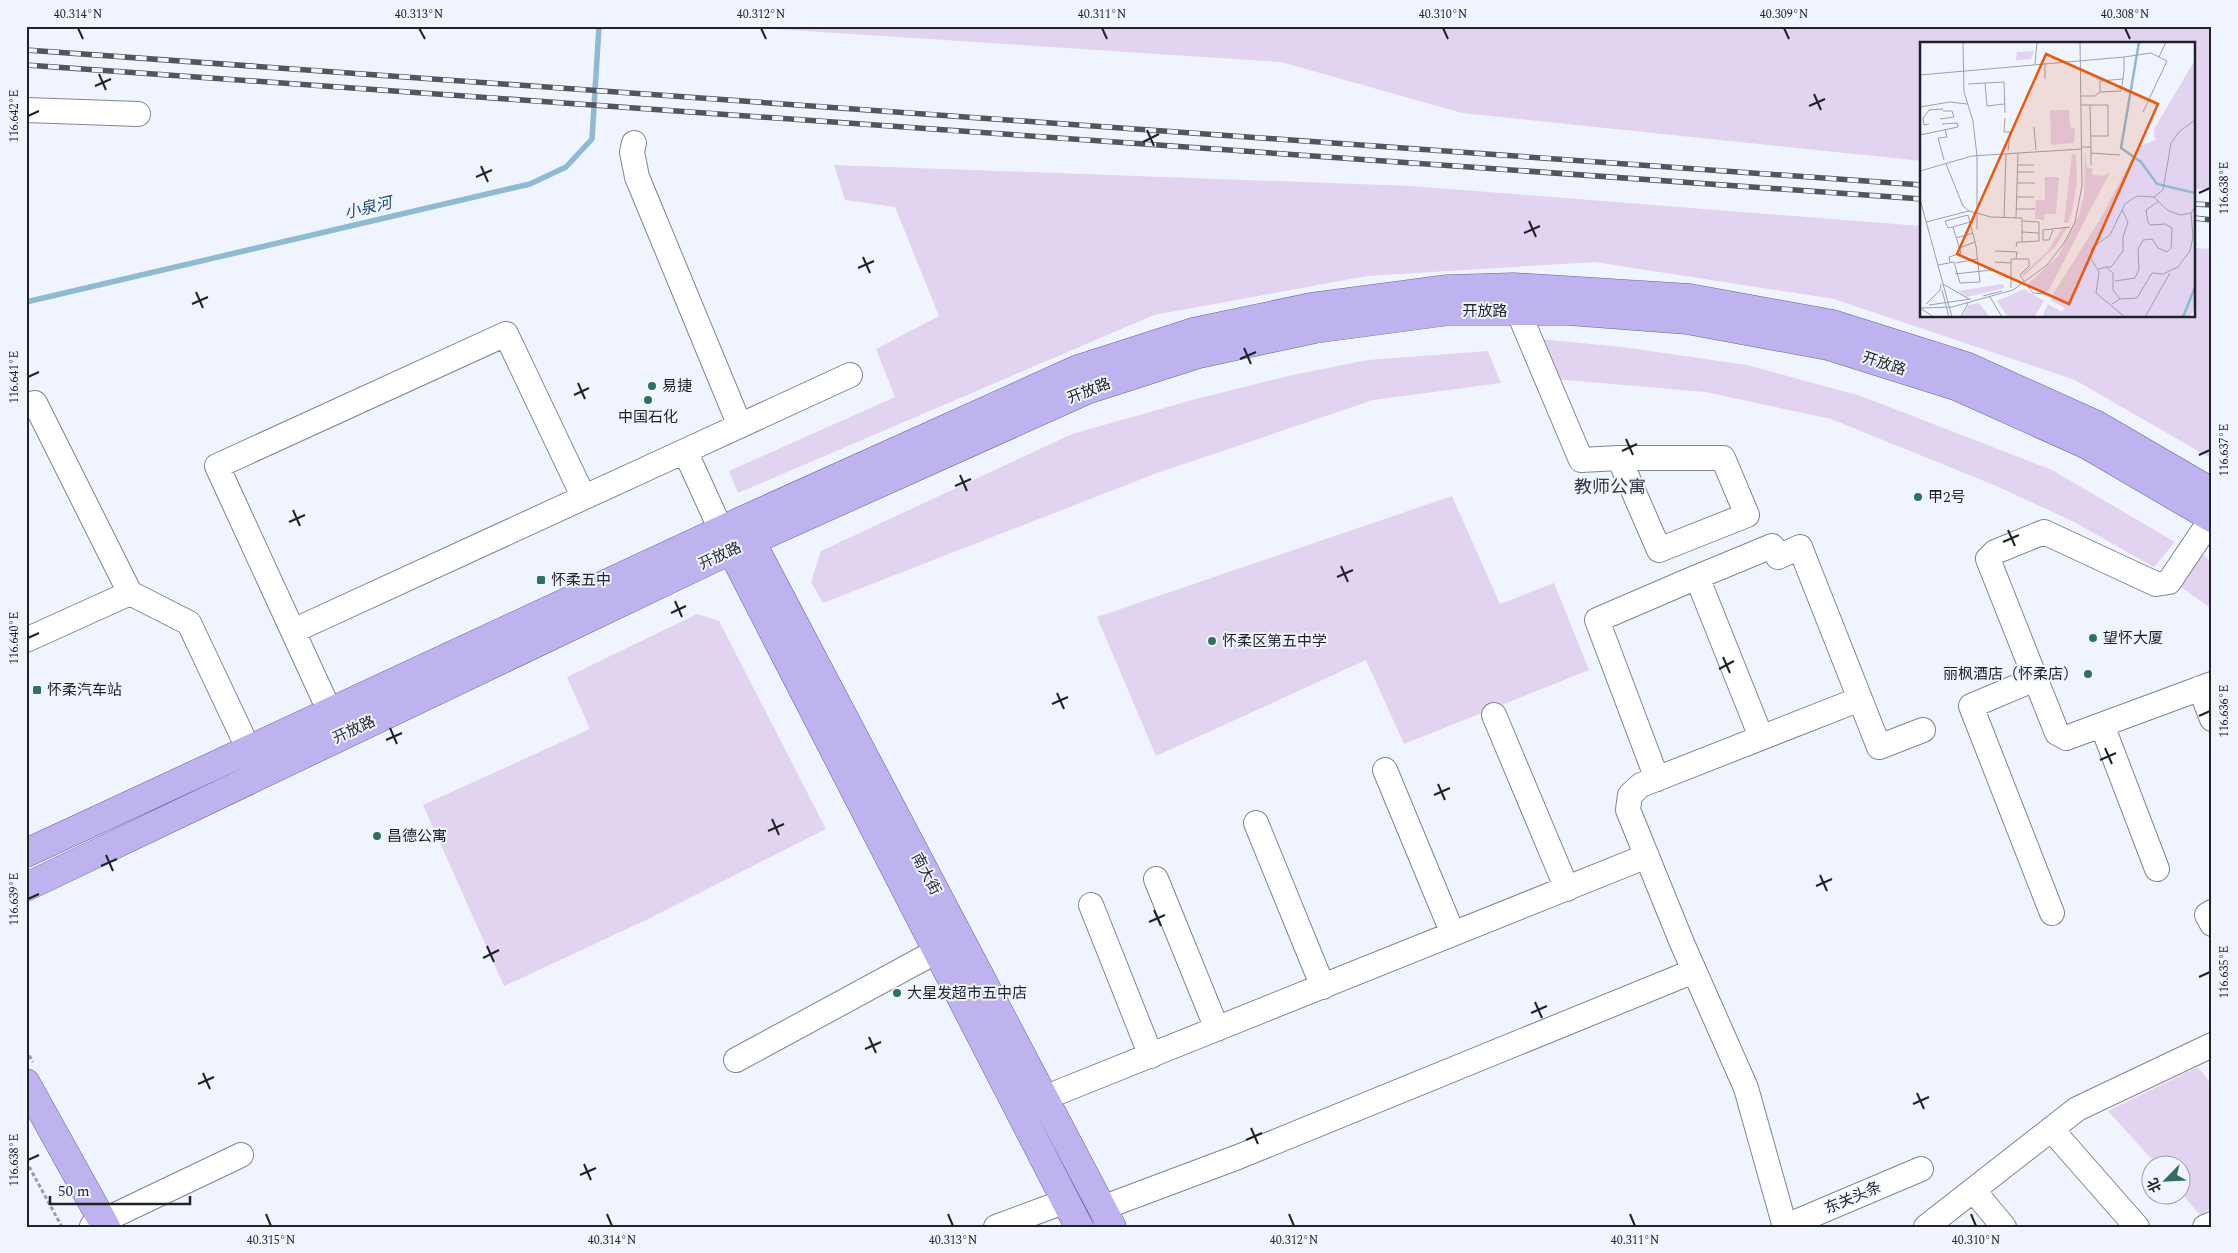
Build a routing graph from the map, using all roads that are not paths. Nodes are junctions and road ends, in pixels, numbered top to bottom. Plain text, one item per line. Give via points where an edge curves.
1 (26, 110) edge
2 (138, 114) dead end
3 (634, 144) dead end
4 (1518, 311) junction
5 (850, 375) dead end
6 (26, 405) edge
7 (740, 426) junction
8 (685, 451) junction
9 (1619, 458) junction
10 (2212, 492) edge
11 (583, 496) junction
12 (2212, 518) edge
13 (736, 535) junction
14 (1697, 577) junction
15 (130, 593) junction
16 (293, 631) junction
17 (26, 640) edge
18 (2036, 679) junction
19 (2206, 686) edge
20 (1860, 699) junction
21 (330, 712) junction
22 (1494, 715) dead end
23 (2212, 720) edge
24 (2102, 725) junction
25 (1923, 730) dead end
26 (1762, 737) junction
27 (249, 750) junction
28 (1385, 770) dead end
29 (1657, 779) junction
30 (1256, 823) dead end
31 (26, 853) edge
32 (1647, 856) junction
33 (2156, 869) dead end
34 (1156, 879) dead end
35 (26, 887) edge
36 (1566, 889) junction
37 (1091, 905) dead end
38 (2212, 912) edge
39 (2052, 913) dead end
40 (2212, 924) edge
41 (1453, 934) junction
42 (937, 950) junction
43 (1694, 972) junction
44 (1323, 987) junction
45 (1217, 1029) junction
46 (2209, 1052) edge
47 (1151, 1056) junction
48 (736, 1060) dead end
49 (26, 1084) edge
50 (1044, 1098) junction
51 (26, 1111) edge
52 (2051, 1129) junction
53 (241, 1154) dead end
54 (1921, 1169) dead end
55 (1973, 1190) junction
56 (1066, 1201) junction
57 (1107, 1217) edge
58 (2212, 1224) edge
59 (98, 1225) edge
60 (996, 1227) edge
61 (1079, 1227) edge
62 (1785, 1227) edge
63 (1926, 1227) edge
64 (2004, 1227) edge
65 (2137, 1227) edge
66 (2205, 1227) edge

1 - 2 street
3 - 7 street via 632,152 637,177
4 - 9 street via 1581,460
4 - 12 main road, 开放路 via 1686,320 1828,346 1958,387 2087,445
4 - 13 main road, 开放路 via 1450,311 1325,328 1199,354 1087,390
5 - 7 street
6 - 15 street via 35,403
7 - 8 street
8 - 11 street
8 - 13 street
9 - 9 street via 1659,550 1747,515 1723,458
10 - 13 main road, 开放路 via 2097,425 1975,370 1833,324 1690,298 1514,287 1448,289 1311,307 1193,332 1078,369
11 - 16 street
11 - 16 street via 506,334 217,466
12 - 18 street via 2169,582 2156,584 2044,532 1995,552 1988,559
13 - 21 main road, 开放路
13 - 35 main road, 开放路
13 - 42 main road, 南大街
13 - 50 main road, 南大街
14 - 20 street via 1772,546 1778,556 1800,547
14 - 26 street
14 - 29 street via 1597,620
15 - 17 street
15 - 27 street via 189,623
16 - 21 street
18 - 24 street via 2057,733 2066,738
18 - 39 street via 1972,706
19 - 23 street
19 - 24 street
20 - 25 street via 1879,746
20 - 26 street
21 - 27 main road, 开放路
22 - 36 street
24 - 33 street
26 - 29 street
27 - 31 main road, 开放路
28 - 41 street
29 - 32 street via 1641,785 1630,795 1628,810
30 - 44 street
32 - 36 street
32 - 43 street
34 - 45 street
36 - 41 street
37 - 47 street
38 - 40 street via 2207,915
41 - 44 street
42 - 48 street
42 - 56 main road, 南大街
43 - 57 street via 1247,1153
43 - 62 street via 1746,1088
44 - 45 street
45 - 47 street
46 - 52 street via 2077,1109
47 - 50 street
49 - 59 main road
50 - 57 main road, 南大街
51 - 59 main road
52 - 55 street
52 - 65 street
53 - 59 street
54 - 62 street, 东关头条
55 - 63 street
55 - 64 street
56 - 60 street
56 - 61 main road, 南大街
58 - 66 street

